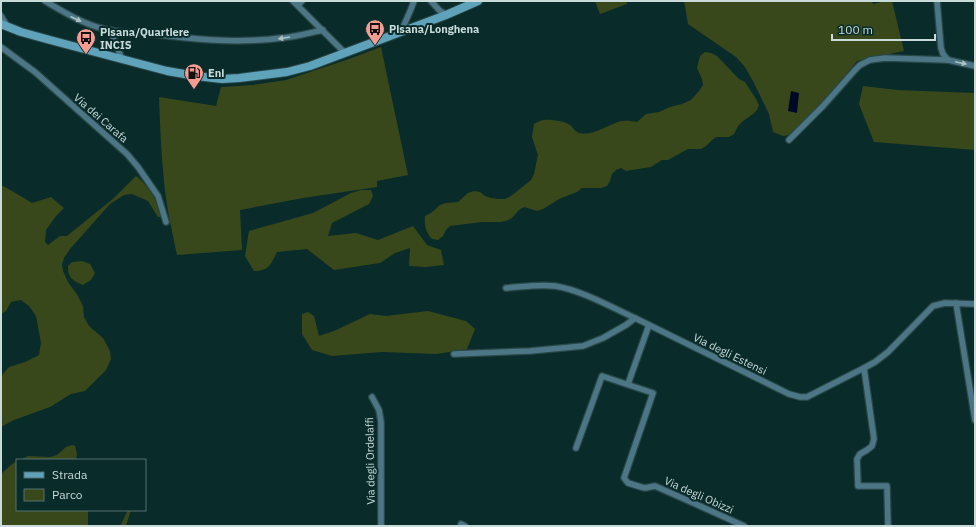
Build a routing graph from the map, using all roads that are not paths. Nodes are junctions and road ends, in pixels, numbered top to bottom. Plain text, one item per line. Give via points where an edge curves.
1 (45, 1) edge
2 (293, 1) edge
3 (414, 1) edge
4 (431, 1) edge
5 (478, 1) edge
6 (937, 1) edge
7 (300, 3) edge
8 (446, 15) junction
9 (1, 16) edge
10 (4, 25) edge
11 (110, 30) junction
12 (322, 30) junction
13 (401, 32) junction
14 (1, 47) edge
15 (345, 53) junction
16 (122, 59) junction
17 (948, 60) junction
18 (975, 66) edge
19 (789, 140) dead end
20 (166, 222) dead end
21 (506, 288) dead end
22 (956, 303) junction
23 (975, 304) edge
24 (635, 318) junction
25 (649, 325) junction
26 (454, 354) dead end
27 (864, 368) junction
28 (628, 384) junction
29 (372, 397) dead end
30 (975, 420) edge
31 (576, 448) dead end
32 (381, 526) edge
33 (744, 526) edge
34 (888, 526) edge

1 -> 11 street via 81,21
2 - 7 street
3 - 13 street
4 - 8 street
5 - 8 main road
6 - 17 street via 941,48
7 - 12 street
8 - 13 main road
9 - 10 street
10 - 16 main road
12 -> 11 street via 282,38 243,40 203,40
11 - 16 street
12 - 15 street
13 - 15 main road
14 - 20 street, Via dei Carafa via 39,75 127,154 158,196
15 - 16 main road via 297,70 222,79 183,74
17 -> 18 street
17 - 19 street via 885,58 870,60 860,65
21 - 24 street, Via degli Estensi via 548,286 568,289
22 - 23 street, Via degli Estensi
22 - 27 street, Via degli Estensi via 940,304 931,308 886,354
22 - 30 street
24 - 25 street, Via degli Estensi
24 - 26 street via 584,346 521,352
25 - 27 street, Via degli Estensi via 797,397 806,397
25 - 28 street
27 - 34 street via 874,439 872,446 857,459 858,486 887,486
28 - 31 street via 602,376
28 - 33 street, Via degli Obizzi via 653,393 624,478 626,482 646,488 655,486
29 - 32 street, Via degli Ordelaffi via 379,410 381,422

